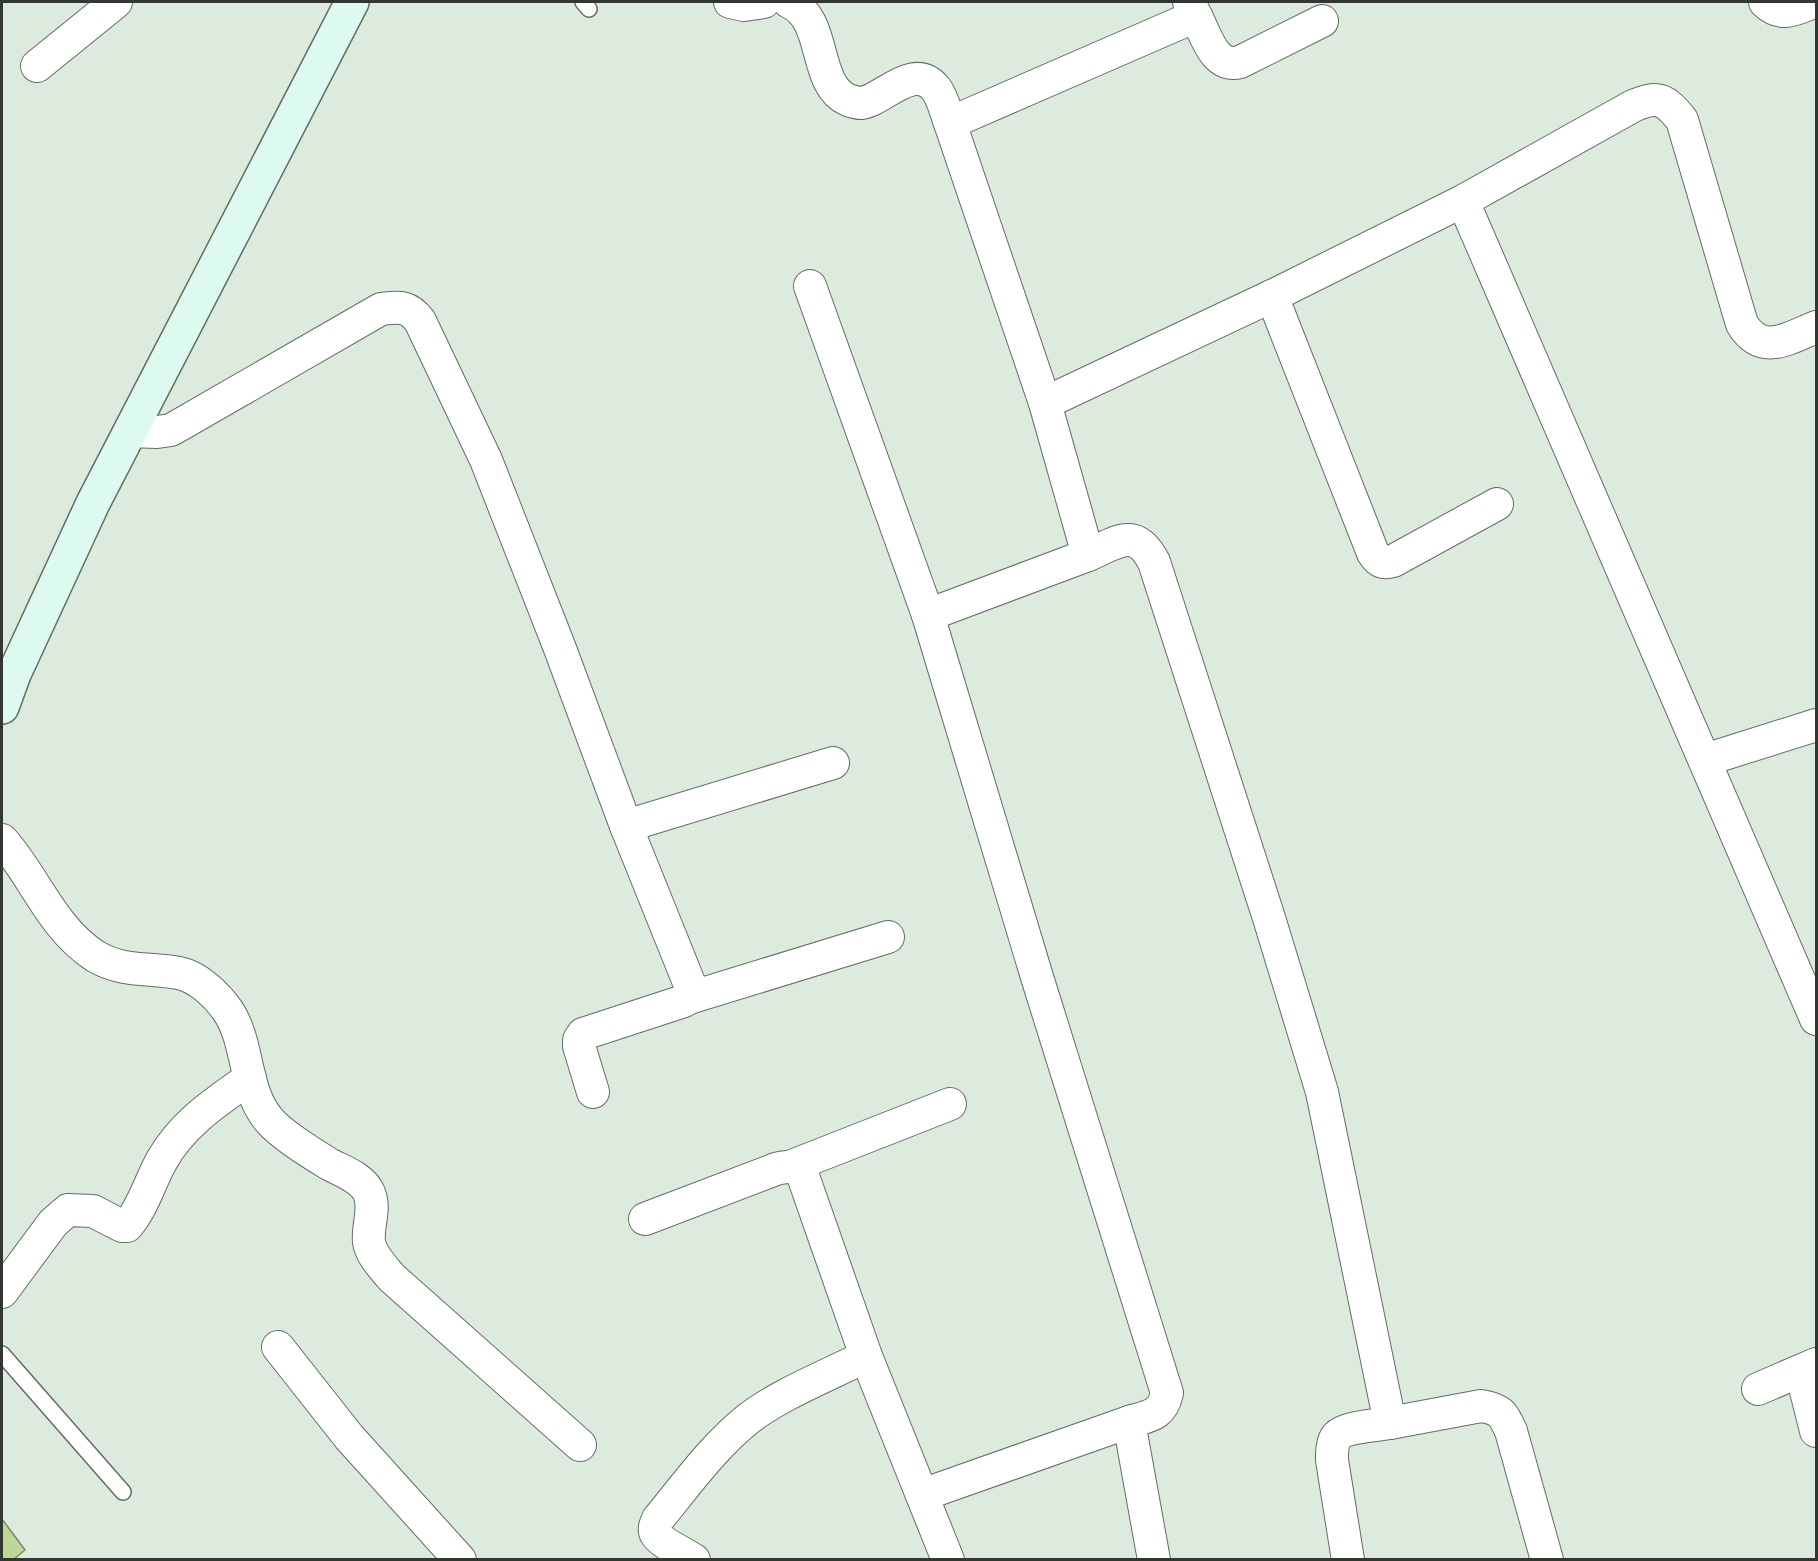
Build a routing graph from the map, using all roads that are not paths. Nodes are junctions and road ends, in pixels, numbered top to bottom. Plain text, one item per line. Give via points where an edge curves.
1 (116, 2) edge
2 (730, 2) edge
3 (764, 2) edge
4 (789, 2) edge
5 (1765, 2) edge
6 (1814, 2) edge
7 (343, 6) edge
8 (1193, 9) edge
9 (1322, 21) dead end
10 (37, 66) dead end
11 (950, 123) junction
12 (1463, 201) junction
13 (810, 286) dead end
14 (1272, 296) junction
15 (1816, 327) edge
16 (1045, 403) junction
17 (129, 431) junction
18 (1497, 504) dead end
19 (1088, 555) junction
20 (928, 615) junction
21 (8, 666) edge
22 (2, 707) edge
23 (1816, 725) edge
24 (1705, 760) junction
25 (833, 763) dead end
26 (626, 826) junction
27 (2, 840) edge
28 (888, 937) dead end
29 (689, 998) junction
30 (1816, 1019) edge
31 (250, 1078) junction
32 (593, 1092) dead end
33 (950, 1104) dead end
34 (792, 1166) junction
35 (645, 1219) dead end
36 (2, 1292) edge
37 (278, 1347) dead end
38 (2, 1354) edge
39 (866, 1356) junction
40 (1809, 1367) edge
41 (1758, 1389) dead end
42 (1129, 1422) junction
43 (1390, 1424) junction
44 (1816, 1431) edge
45 (580, 1445) dead end
46 (123, 1492) dead end
47 (922, 1496) junction
48 (460, 1560) edge
49 (694, 1560) edge
50 (948, 1560) edge
51 (1154, 1560) edge
52 (1348, 1560) edge
53 (1547, 1560) edge

1 - 10 street
2 - 3 street
4 - 11 street via 804,11 831,84 839,94 862,103 908,80 924,80 936,89
5 - 6 street via 1773,9 1788,11
7 - 17 street
8 - 9 street via 1216,56 1231,64
8 - 11 street
11 - 16 street
12 - 14 street
12 - 15 street via 1633,106 1660,99 1682,120 1742,324 1749,335 1761,342 1777,343
12 - 24 street
13 - 20 street
14 - 16 street
14 - 18 street via 1378,560 1393,561
16 - 19 street
17 - 21 street
17 - 26 street via 171,430 381,309 399,307 413,312 486,460
19 - 20 street
19 - 43 street via 1124,540 1136,540 1146,547 1154,562 1322,1092
20 - 42 street via 1167,1393 1161,1409 1152,1416
21 - 22 street
23 - 24 street
24 - 30 street
25 - 26 street
26 - 29 street via 690,985
27 - 31 street via 55,918 96,956 122,968 180,973 204,985 228,1012 241,1040
28 - 29 street
29 - 32 street via 583,1034 579,1046
31 - 36 street via 182,1131 127,1226 93,1211 68,1210 52,1222
31 - 45 street via 270,1121 369,1192 369,1243 377,1261 391,1277
33 - 34 street
34 - 35 street via 776,1168
34 - 39 street via 803,1176
37 - 48 street via 350,1437
38 - 46 lane
39 - 47 street
39 - 49 street via 748,1419 715,1450 658,1519 655,1528 661,1539
40 - 41 street
40 - 44 street
42 - 47 street
42 - 51 street
43 - 52 street via 1345,1431 1337,1436 1333,1446
43 - 53 street via 1481,1406 1504,1415
47 - 50 street

